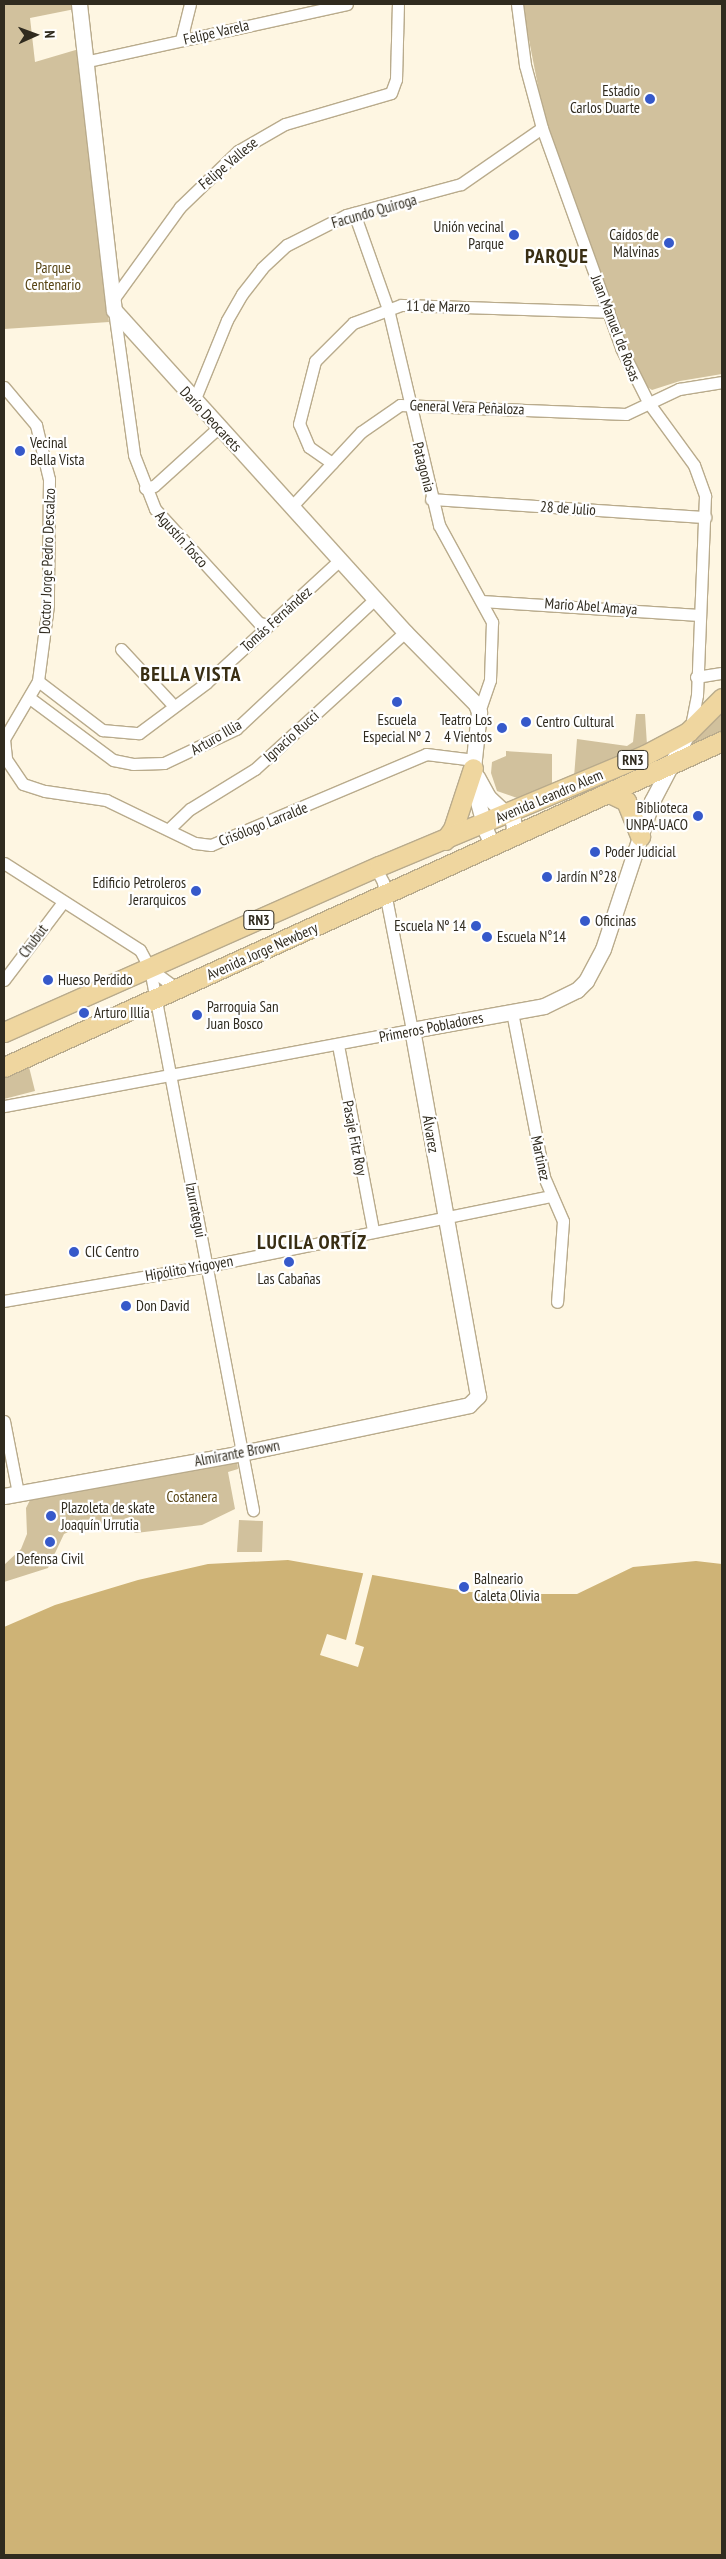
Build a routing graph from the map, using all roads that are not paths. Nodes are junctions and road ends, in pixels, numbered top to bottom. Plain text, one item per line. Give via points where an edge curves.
1 (79, 4) edge
2 (190, 4) edge
3 (293, 4) edge
4 (347, 4) edge
5 (398, 4) edge
6 (517, 4) edge
7 (291, 16) junction
8 (181, 40) junction
9 (84, 62) junction
10 (542, 128) junction
11 (354, 214) junction
12 (113, 306) junction
13 (388, 308) junction
14 (609, 312) junction
15 (722, 382) edge
16 (6, 391) edge
17 (194, 401) junction
18 (648, 402) junction
19 (408, 403) junction
20 (219, 427) junction
21 (332, 463) junction
22 (145, 488) junction
23 (432, 499) junction
24 (293, 506) junction
25 (705, 517) junction
26 (341, 559) junction
27 (376, 598) junction
28 (484, 602) junction
29 (698, 614) junction
30 (269, 624) junction
31 (405, 632) junction
32 (121, 649) dead end
33 (722, 673) edge
34 (696, 677) junction
35 (38, 681) junction
36 (722, 698) edge
37 (31, 699) junction
38 (173, 705) junction
39 (479, 712) junction
40 (688, 732) junction
41 (722, 742) edge
42 (6, 759) joint
43 (474, 764) junction
44 (669, 767) junction
45 (609, 793) junction
46 (502, 808) junction
47 (483, 824) junction
48 (169, 829) junction
49 (640, 836) junction
50 (510, 839) junction
51 (445, 840) junction
52 (4, 863) edge
53 (368, 871) junction
54 (387, 894) junction
55 (62, 902) junction
56 (150, 969) junction
57 (4, 980) edge
58 (189, 984) junction
59 (156, 998) junction
60 (512, 1012) junction
61 (24, 1023) junction
62 (412, 1030) junction
63 (4, 1032) edge
64 (338, 1045) junction
65 (40, 1049) junction
66 (4, 1067) edge
67 (171, 1075) junction
68 (4, 1106) edge
69 (551, 1196) junction
70 (446, 1217) junction
71 (373, 1231) junction
72 (206, 1266) junction
73 (4, 1301) edge
74 (557, 1302) dead end
75 (470, 1405) joint
76 (4, 1421) edge
77 (242, 1453) junction
78 (8, 1496) edge
79 (253, 1510) dead end

1 - 9 street
2 - 8 street
3 - 7 street
4 - 7 street, Felipe Varela
5 - 12 street, Felipe Vallese via 396,79 391,93 285,124 238,151 180,207
6 - 10 street, Juan Manuel de Rosas via 525,65
7 - 8 street, Felipe Varela
8 - 9 street, Felipe Varela
9 - 12 street
10 - 11 street, Facundo Quiroga via 461,184
10 - 14 street, Juan Manuel de Rosas
11 - 13 street, Patagonia
11 - 17 street, Facundo Quiroga via 287,245 262,268 227,320
12 - 17 street, Darío Deocarets
12 - 22 street, Agustín Tosco via 134,455
13 - 14 street, 11 de Marzo via 417,304
13 - 19 street, Patagonia
13 - 21 street, 11 de Marzo via 353,323 331,341 308,377 298,424 309,447
14 - 18 street, Juan Manuel de Rosas via 633,376
15 - 18 street, General Vera Peñaloza via 679,389
16 - 35 street, Doctor Jorge Pedro Descalzo via 36,425 49,479 49,587
17 - 20 street, Darío Deocarets
18 - 19 street, General Vera Peñaloza via 626,414
18 - 25 street, Juan Manuel de Rosas via 694,465 705,496
19 - 21 street, General Vera Peñaloza via 376,419
19 - 23 street, Patagonia
20 - 22 street via 154,486
20 - 24 street, Darío Deocarets
21 - 24 street, General Vera Peñaloza
22 - 30 street, Agustín Tosco via 155,509 193,552 259,623
23 - 25 street, 28 de Julio
23 - 28 street, Patagonia via 439,525
24 - 26 street, Darío Deocarets
25 - 29 street, Juan Manuel de Rosas
26 - 27 street, Darío Deocarets
26 - 30 street, Tomás Fernández
27 - 31 street, Darío Deocarets
27 - 37 street, Arturo Illia via 236,729 164,763 132,764 113,760
28 - 29 street, Mario Abel Amaya
28 - 39 street, Patagonia via 493,632 490,680
29 - 34 street, Juan Manuel de Rosas
30 - 38 street, Tomás Fernández via 206,683
31 - 39 street, Darío Deocarets via 470,696
31 - 48 street, Ignacio Rucci via 255,769 190,809
32 - 38 street
33 - 34 street
34 - 40 street, Juan Manuel de Rosas via 697,695
35 - 37 street, Doctor Jorge Pedro Descalzo
35 - 38 street, Tomás Fernández via 57,692 92,725 114,733 142,731
36 - 40 highway, Avenida Leandro Alem / RN3
37 - 42 street, Doctor Jorge Pedro Descalzo via 4,738
39 - 43 street
40 - 44 street, Primeros Pobladores
40 - 46 highway, Avenida Leandro Alem / RN3 via 532,804
41 - 44 highway, Avenida Leandro Alem / RN3
42 - 48 street, Crisólogo Larralde via 16,777 33,788 106,800
43 - 46 street via 488,797
43 - 47 street
43 - 48 street, Crisólogo Larralde via 426,754 211,845 195,843
43 - 51 highway via 453,828
44 - 45 highway, Avenida Leandro Alem / RN3
44 - 49 street, Primeros Pobladores
45 - 49 highway via 626,801
45 - 50 highway, Avenida Leandro Alem / RN3
46 - 47 highway, Avenida Leandro Alem / RN3
46 - 50 street via 515,825
47 - 50 street via 490,840
47 - 51 highway, Avenida Leandro Alem / RN3
49 - 60 street, Primeros Pobladores via 603,949 586,981 557,1002
50 - 54 highway, Avenida Jorge Newbery / RN3
51 - 53 highway, Avenida Jorge Newbery / RN3
52 - 55 street, Izurrategui
53 - 54 street, Álvarez via 381,876
53 - 56 highway, Avenida Jorge Newbery / RN3
54 - 58 highway, Avenida Jorge Newbery / RN3
54 - 62 street, Álvarez
55 - 56 street, Izurrategui via 140,950
55 - 57 street, Chubut
56 - 58 street, Izurrategui via 172,985
56 - 59 street, Izurrategui
56 - 61 highway, Avenida Jorge Newbery / RN3
58 - 59 highway, Avenida Jorge Newbery / RN3
59 - 65 highway, Avenida Jorge Newbery / RN3
59 - 67 street, Izurrategui
60 - 62 street, Primeros Pobladores
60 - 69 street, Martinez via 544,1177
61 - 63 highway, Avenida Jorge Newbery / RN3
61 - 65 highway via 22,1035 26,1043
62 - 64 street, Primeros Pobladores
62 - 70 street, Álvarez
64 - 67 street, Primeros Pobladores
64 - 71 street, Pasaje Fitz Roy
65 - 66 highway, Avenida Jorge Newbery / RN3
67 - 68 street, Primeros Pobladores
67 - 72 street, Izurrategui
69 - 70 street, Hipólito Yrigoyen
69 - 74 street, Martinez via 564,1230
70 - 71 street, Hipólito Yrigoyen
70 - 75 street, Álvarez via 480,1389
71 - 72 street, Hipólito Yrigoyen
72 - 73 street, Hipólito Yrigoyen
72 - 77 street, Izurrategui
75 - 77 street, Almirante Brown
76 - 78 street
77 - 78 street, Almirante Brown
77 - 79 street, Izurrategui

